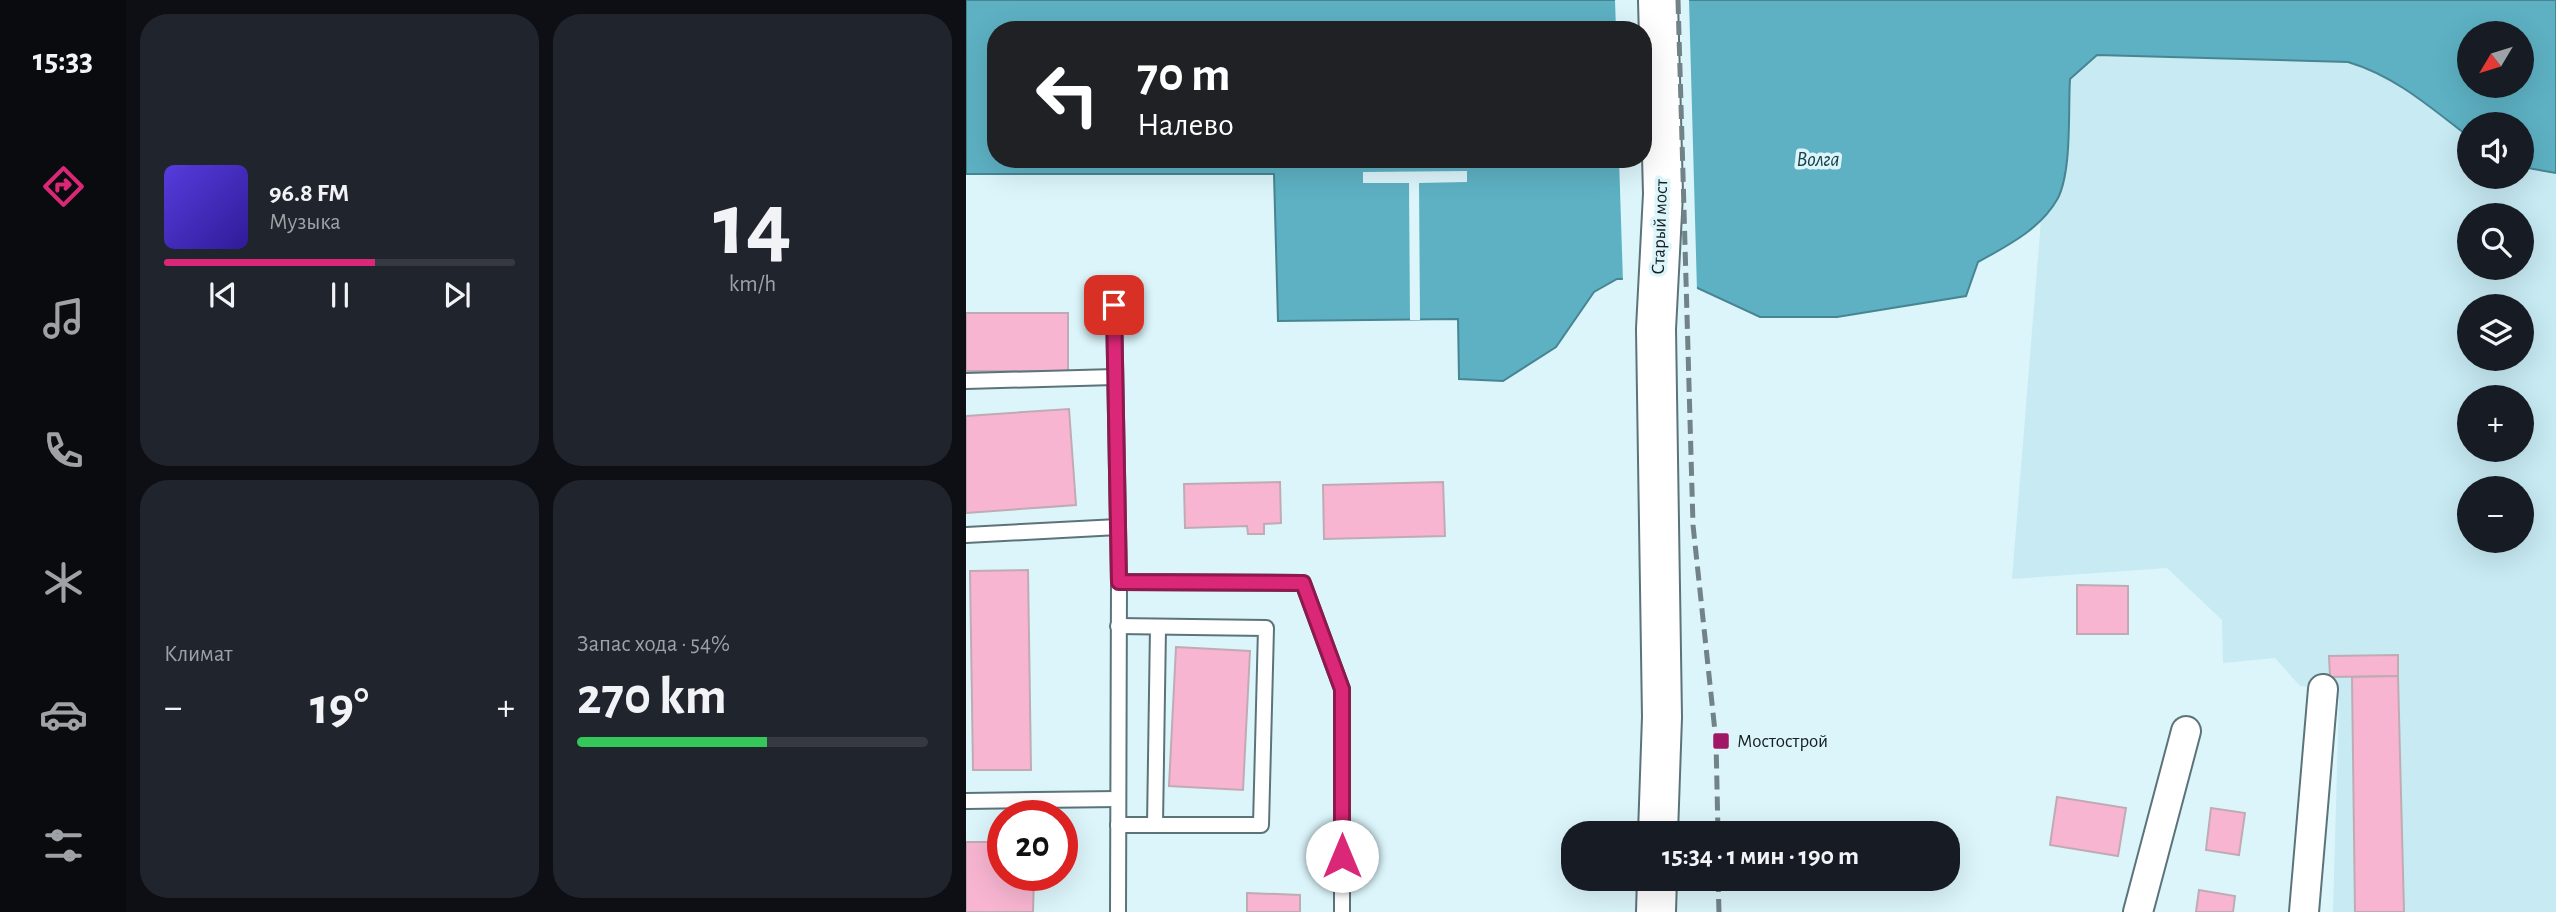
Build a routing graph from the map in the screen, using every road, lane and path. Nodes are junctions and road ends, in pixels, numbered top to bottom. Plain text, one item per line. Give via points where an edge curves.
1 (1635, 0) edge
2 (1658, 0) edge
3 (1636, 21) edge
4 (1641, 168) edge
5 (1114, 305) dead end
6 (1656, 329) junction
7 (1115, 377) junction
8 (966, 381) edge
9 (1118, 527) junction
10 (966, 535) edge
11 (1119, 582) junction
12 (1118, 626) junction
13 (1158, 627) junction
14 (2323, 689) dead end
15 (2186, 730) dead end
16 (1118, 799) junction
17 (966, 801) edge
18 (1658, 821) edge
19 (1118, 825) junction
20 (1155, 825) junction
21 (1118, 912) edge
22 (1342, 912) edge
23 (2138, 912) edge
24 (2304, 912) edge

1 - 3 main road
2 - 6 main road, Старый мост via 1663,194
4 - 6 main road, Старый мост
5 - 7 lane
6 - 18 main road, Старый мост via 1662,718
7 - 8 lane
7 - 9 lane
9 - 10 lane
9 - 11 lane
11 - 12 lane
11 - 22 lane via 1303,583 1342,689
12 - 13 lane
12 - 16 lane
13 - 20 lane
13 - 20 lane via 1266,628 1261,825
14 - 24 street
15 - 23 street
16 - 17 lane
16 - 19 lane
19 - 20 lane
19 - 21 lane

